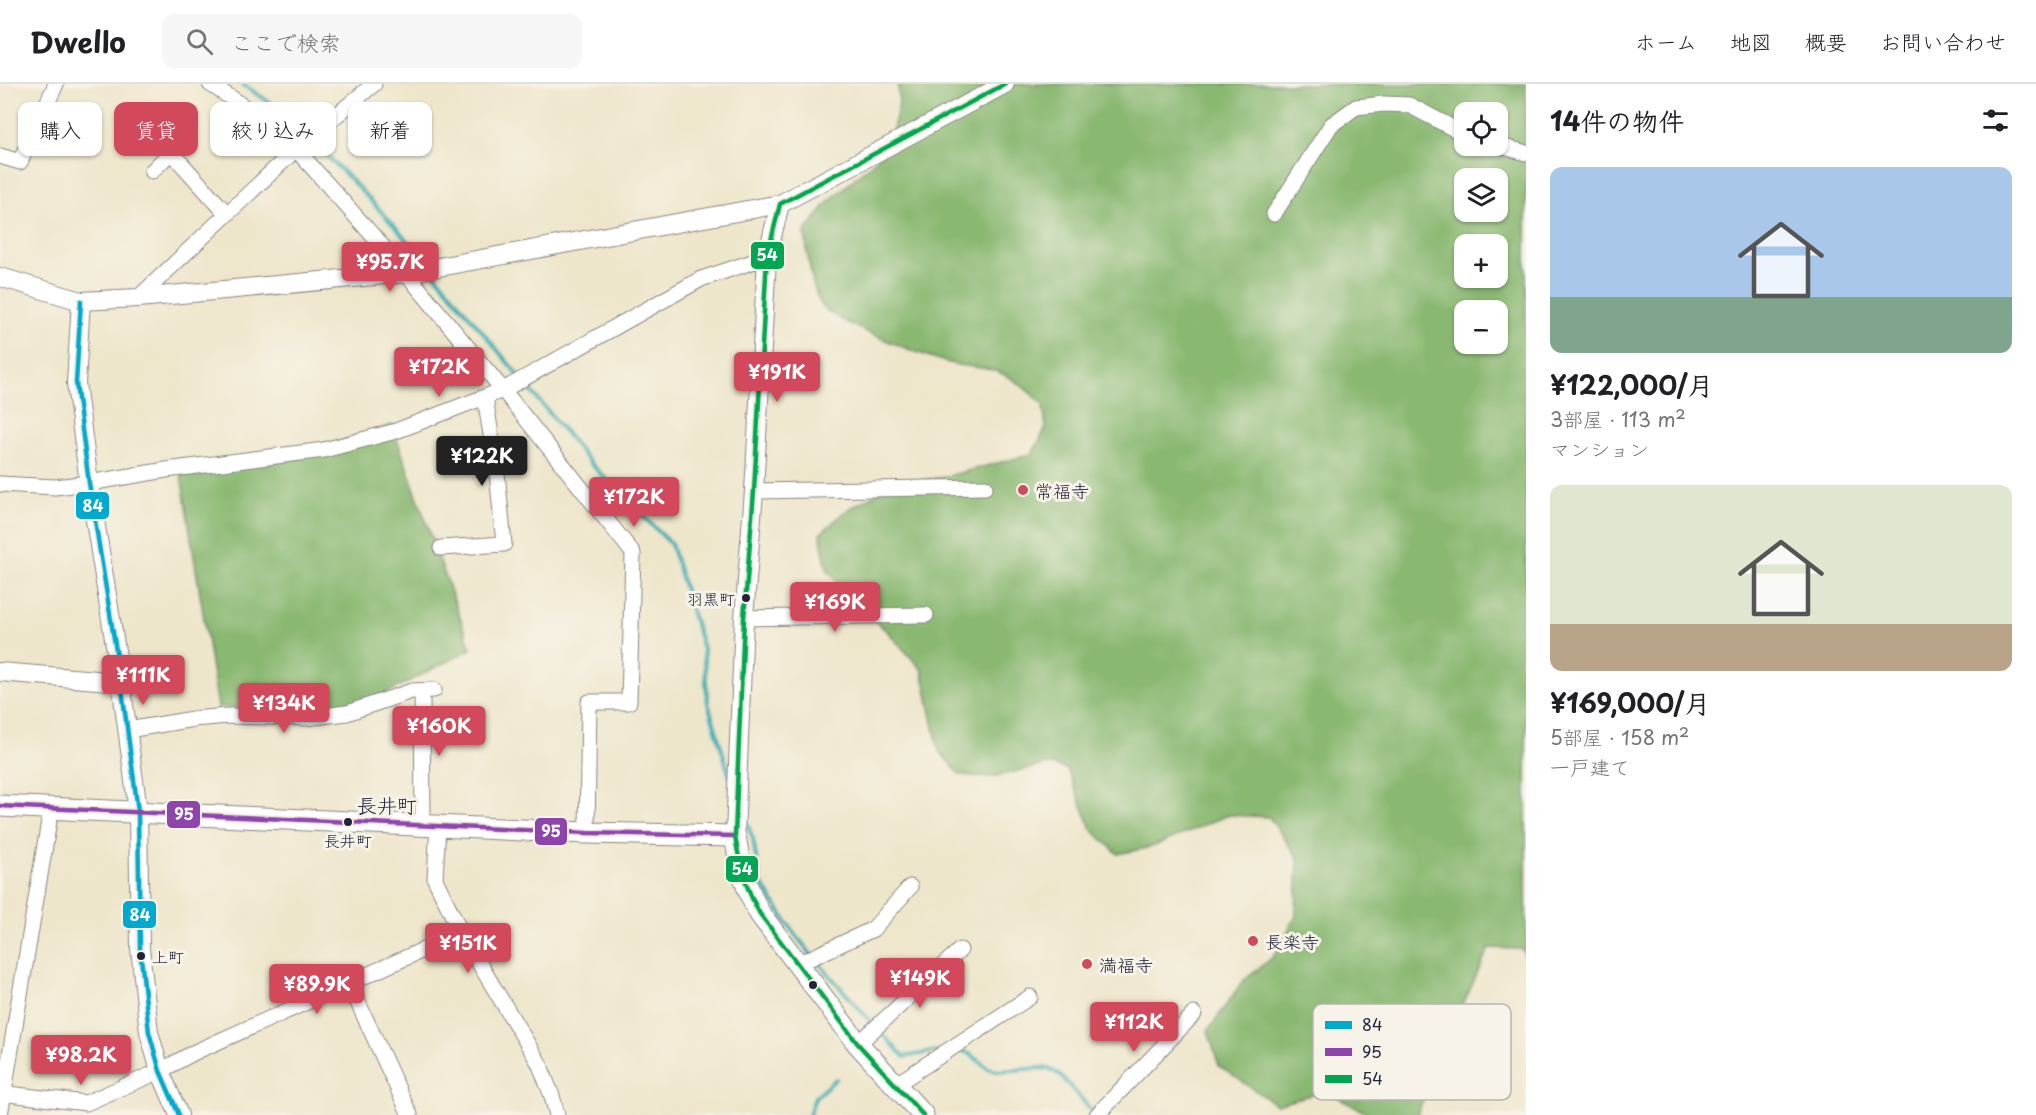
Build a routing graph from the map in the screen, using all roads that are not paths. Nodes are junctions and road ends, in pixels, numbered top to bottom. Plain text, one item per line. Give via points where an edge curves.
1 (56, 84) edge
2 (210, 84) edge
3 (374, 84) edge
4 (1005, 84) edge
5 (237, 102) edge
6 (336, 116) edge
7 (1454, 129) edge
8 (1508, 148) edge
9 (1526, 153) edge
10 (0, 156) edge
11 (288, 156) edge
12 (302, 156) edge
13 (152, 171) dead end
14 (780, 204) junction
15 (226, 213) junction
16 (1275, 214) dead end
17 (767, 257) junction
18 (406, 273) junction
19 (0, 277) edge
20 (138, 298) junction
21 (81, 301) junction
22 (503, 390) junction
23 (485, 397) junction
24 (89, 483) junction
25 (0, 484) edge
26 (985, 487) dead end
27 (754, 491) junction
28 (441, 548) dead end
29 (926, 615) dead end
30 (744, 618) junction
31 (0, 672) edge
32 (122, 682) junction
33 (128, 730) junction
34 (0, 806) edge
35 (51, 809) junction
36 (138, 811) junction
37 (430, 824) junction
38 (587, 833) junction
39 (735, 836) junction
40 (910, 887) dead end
41 (461, 933) junction
42 (960, 950) dead end
43 (798, 964) junction
44 (349, 983) junction
45 (1030, 997) dead end
46 (1194, 1014) dead end
47 (858, 1044) junction
48 (160, 1071) junction
49 (895, 1085) junction
50 (2, 1094) edge
51 (0, 1115) edge
52 (179, 1115) edge
53 (410, 1115) edge
54 (557, 1115) edge
55 (923, 1115) edge
56 (1097, 1115) edge

1 - 10 street via 20,162
2 - 5 street
3 - 6 street
4 - 14 street
7 - 16 street via 1409,105 1356,107 1331,125
8 - 9 street
11 - 15 street
12 - 18 street
13 - 15 street via 171,152
14 - 17 street
14 - 18 street
15 - 20 street
17 - 22 street via 701,279
17 - 27 street
18 - 20 street
18 - 22 street
19 - 21 street
20 - 21 street
21 - 24 street via 76,383
22 - 23 street
22 - 38 street via 633,554 629,702 589,702
23 - 24 street via 396,431 324,450
23 - 28 street via 504,544
24 - 25 street via 56,487
24 - 32 street
26 - 27 street
27 - 30 street
29 - 30 street
30 - 39 street
31 - 32 street
32 - 33 street
33 - 36 street
33 - 37 street via 217,717 306,718 347,713 411,691 428,690
34 - 35 main road
35 - 36 main road
35 - 50 street
36 - 37 main road
36 - 48 street via 140,948 149,1032
37 - 38 main road
37 - 41 street via 435,879
38 - 39 main road
39 - 43 main road via 748,891 760,914
40 - 43 street via 873,928
41 - 44 street
41 - 54 street via 539,1063
42 - 47 street
43 - 47 main road
44 - 48 street
44 - 53 street
45 - 49 street
46 - 56 street
47 - 49 main road
48 - 50 street via 86,1103
48 - 52 street
49 - 55 main road
50 - 51 street

